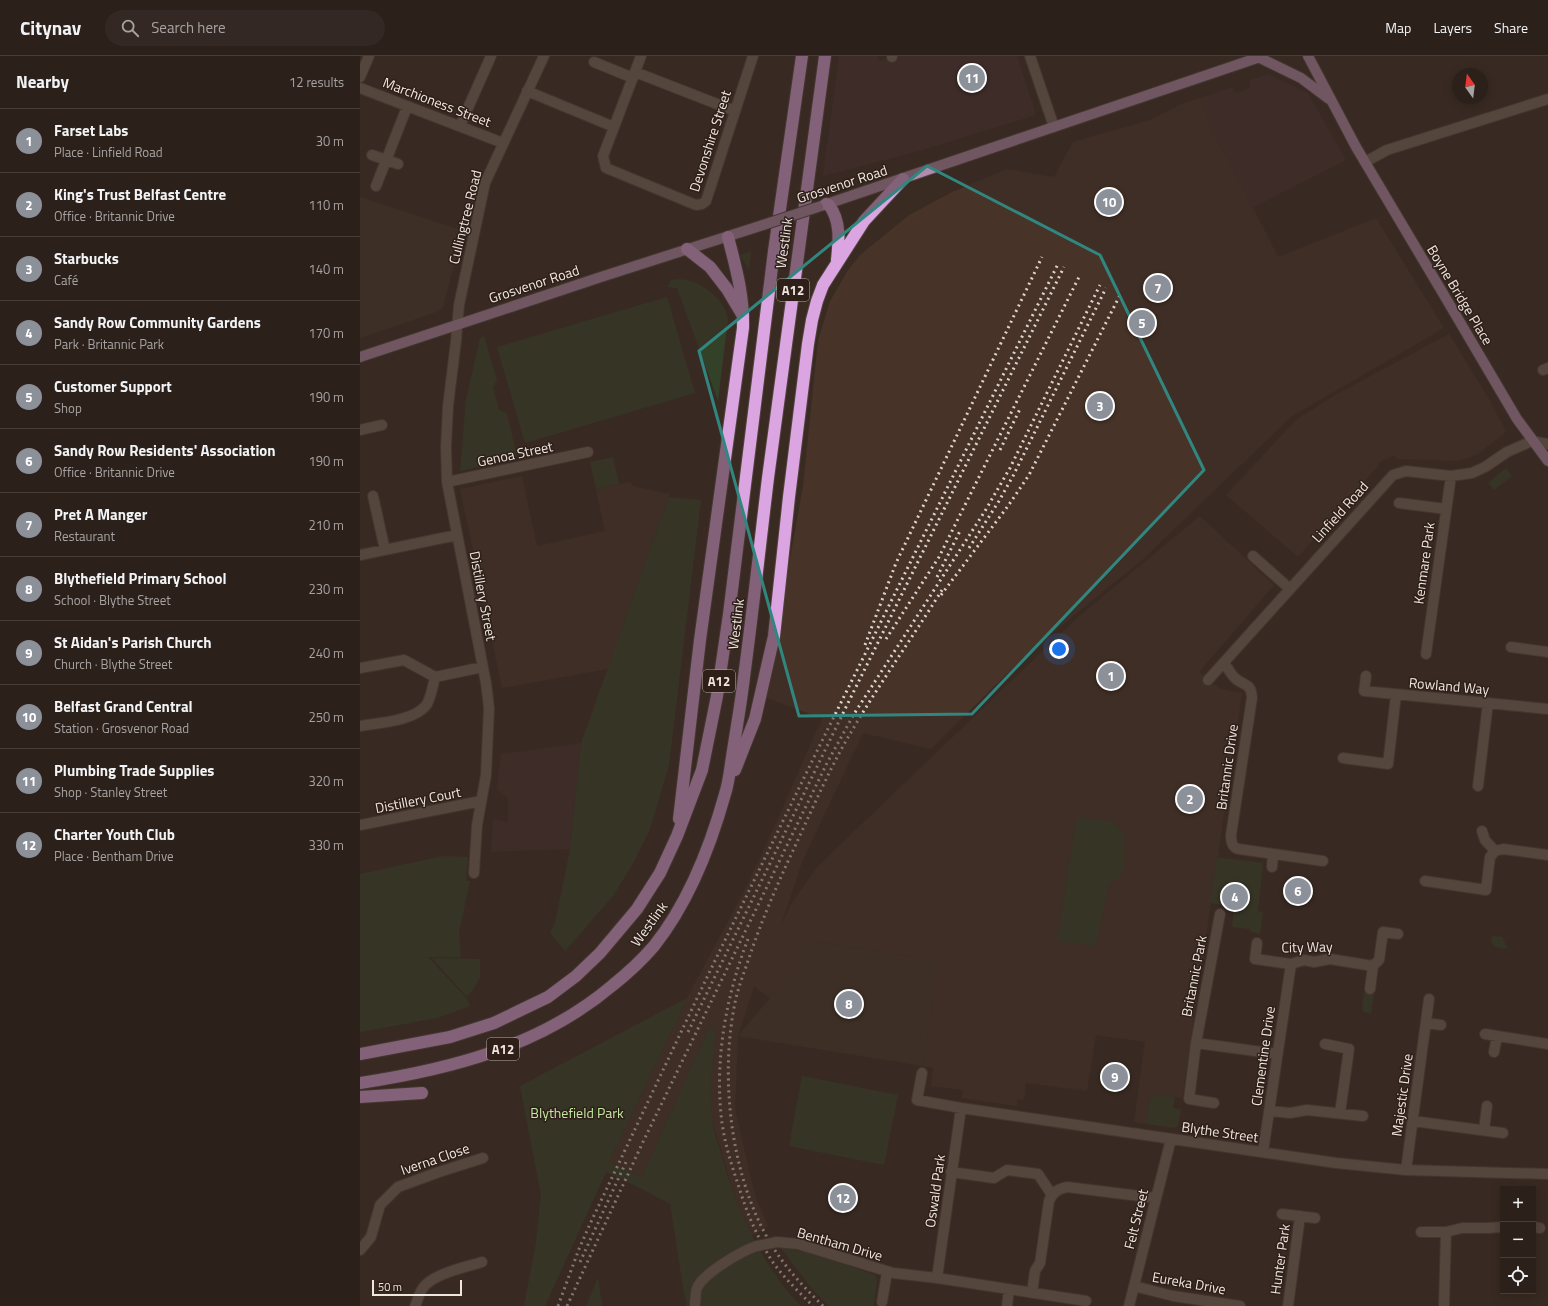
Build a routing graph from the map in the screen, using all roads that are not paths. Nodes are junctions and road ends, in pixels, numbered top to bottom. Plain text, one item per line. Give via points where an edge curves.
1 (369, 56) edge
2 (491, 56) edge
3 (544, 56) edge
4 (641, 56) edge
5 (753, 56) edge
6 (802, 56) edge
7 (825, 56) edge
8 (1030, 56) edge
9 (1261, 56) edge
10 (1308, 56) edge
11 (594, 62) dead end
12 (634, 75) junction
13 (360, 77) edge
14 (360, 88) edge
15 (527, 91) junction
16 (1548, 99) edge
17 (1333, 102) junction
18 (407, 107) junction
19 (735, 111) junction
20 (460, 126) junction
21 (614, 127) junction
22 (1054, 127) junction
23 (503, 143) junction
24 (372, 154) dead end
25 (386, 160) junction
26 (1365, 162) junction
27 (398, 164) dead end
28 (903, 179) junction
29 (376, 186) dead end
30 (822, 206) junction
31 (728, 237) junction
32 (687, 249) junction
33 (837, 263) junction
34 (743, 317) junction
35 (457, 324) junction
36 (360, 357) edge
37 (382, 425) dead end
38 (360, 430) edge
39 (1532, 441) junction
40 (1548, 444) edge
41 (588, 452) dead end
42 (1548, 461) edge
43 (1451, 476) junction
44 (447, 482) junction
45 (373, 496) dead end
46 (1399, 503) dead end
47 (1446, 509) junction
48 (457, 535) junction
49 (385, 550) junction
50 (360, 555) edge
51 (1253, 556) dead end
52 (1290, 588) junction
53 (1511, 647) dead end
54 (1548, 652) edge
55 (1426, 654) dead end
56 (1224, 663) junction
57 (360, 668) edge
58 (483, 668) junction
59 (1366, 676) dead end
60 (435, 677) junction
61 (1208, 680) dead end
62 (1396, 695) junction
63 (1488, 703) junction
64 (1548, 709) edge
65 (360, 726) edge
66 (1343, 758) dead end
67 (1478, 786) dead end
68 (726, 792) junction
69 (481, 801) junction
70 (360, 825) edge
71 (1482, 830) dead end
72 (677, 836) junction
73 (1495, 850) junction
74 (1273, 854) junction
75 (1548, 855) edge
76 (1323, 861) dead end
77 (1272, 867) dead end
78 (474, 873) dead end
79 (1425, 881) dead end
80 (1220, 914) dead end
81 (1398, 934) dead end
82 (1257, 943) dead end
83 (1291, 964) junction
84 (1373, 966) junction
85 (1370, 989) dead end
86 (1429, 999) dead end
87 (1426, 1023) junction
88 (1441, 1025) dead end
89 (1485, 1034) dead end
90 (1497, 1036) junction
91 (1196, 1043) junction
92 (1324, 1044) dead end
93 (1548, 1044) edge
94 (1494, 1052) dead end
95 (360, 1054) edge
96 (1277, 1054) junction
97 (922, 1073) dead end
98 (360, 1082) edge
99 (422, 1093) dead end
100 (360, 1097) edge
101 (1214, 1103) dead end
102 (1487, 1106) dead end
103 (961, 1108) junction
104 (1269, 1111) junction
105 (1340, 1113) junction
106 (1363, 1116) dead end
107 (1413, 1120) junction
108 (1484, 1130) junction
109 (1503, 1132) dead end
110 (1171, 1139) junction
111 (1263, 1152) junction
112 (483, 1158) dead end
113 (1406, 1170) junction
114 (951, 1172) junction
115 (1548, 1174) edge
116 (1052, 1195) junction
117 (1156, 1198) junction
118 (1282, 1214) dead end
119 (1300, 1216) junction
120 (1314, 1218) dead end
121 (1500, 1227) edge
122 (1421, 1232) dead end
123 (1446, 1232) junction
124 (360, 1250) edge
125 (482, 1262) dead end
126 (887, 1272) junction
127 (937, 1278) junction
128 (1134, 1286) junction
129 (1009, 1289) junction
130 (1032, 1293) junction
131 (1086, 1301) dead end
132 (882, 1302) dead end
133 (695, 1304) dead end
134 (415, 1306) edge
135 (1007, 1306) edge
136 (1129, 1306) edge
137 (1240, 1306) edge
138 (1288, 1306) edge
139 (1444, 1306) edge

1 - 13 street
2 - 20 street
3 - 15 street, Cullingtree Road
4 - 12 street
5 - 19 street, Devonshire Street
6 - 72 highway, Westlink / A12 via 774,251 717,696 702,770
7 - 68 highway, Westlink / A12 via 752,623
8 - 22 street
9 - 17 main road via 1301,78
9 - 22 main road, Grosvenor Road
10 - 17 main road, Boyne Bridge Place
11 - 12 street
12 - 19 street
12 - 21 street
14 - 18 street, Marchioness Street
15 - 21 street
15 - 23 street, Cullingtree Road
16 - 26 street via 1387,150
17 - 26 main road, Boyne Bridge Place
18 - 20 street, Marchioness Street
18 - 25 street
19 - 21 street, Devonshire Street via 706,201 696,205 606,168 603,156
20 - 23 street, Marchioness Street
22 - 28 main road, Grosvenor Road
23 - 35 street, Cullingtree Road via 485,183
24 - 25 street
25 - 27 street
25 - 29 street
26 - 39 main road, Boyne Bridge Place
28 - 30 main road, Grosvenor Road
28 - 33 highway via 864,221
30 - 31 main road, Grosvenor Road, bridge
30 - 33 highway via 829,205 836,220 839,235
31 - 32 main road, Grosvenor Road
31 - 34 highway via 740,282
32 - 34 highway via 710,267 727,289
32 - 35 main road, Grosvenor Road
33 - 68 highway via 824,285 812,320 774,636 755,719
34 - 72 highway
35 - 36 main road, Grosvenor Road
35 - 44 street, Distillery Street via 448,406
37 - 38 street
39 - 40 street
39 - 42 main road, Boyne Bridge Place
39 - 43 street, Linfield Road via 1507,452 1472,473
41 - 44 street, Genoa Street
43 - 47 street, Kenmare Park
43 - 52 street, Linfield Road via 1406,471 1393,475
44 - 48 street, Distillery Street
45 - 49 street
46 - 47 street
47 - 55 street, Kenmare Park
48 - 49 street
48 - 58 street, Distillery Street
49 - 50 street
51 - 52 street
52 - 56 street, Linfield Road
53 - 54 street
56 - 61 street, Linfield Road
56 - 74 street, Britannic Drive via 1236,679 1252,691 1231,842 1236,849
57 - 60 street via 404,660
58 - 60 street
58 - 69 street, Distillery Street via 489,708 486,775
59 - 62 street, Rowland Way via 1364,691
60 - 65 street via 427,704 419,713
62 - 63 street, Rowland Way
62 - 66 street via 1388,764
63 - 64 street, Rowland Way
63 - 67 street
68 - 98 highway, Westlink / A12 via 692,887 674,918 652,948 602,995 541,1033 502,1049 411,1075
69 - 70 street, Distillery Court
69 - 78 street, Distillery Street
71 - 73 street via 1485,840
72 - 95 highway, Westlink / A12 via 660,874 637,909 600,953 576,976 548,997 494,1023 450,1037
73 - 75 street
73 - 79 street via 1490,857 1486,890
74 - 76 street, Britannic Drive
74 - 77 street
80 - 91 street, Britannic Park
81 - 84 street via 1383,932 1379,960
82 - 83 street, City Way via 1255,959
83 - 84 street, City Way via 1304,960 1314,962 1330,959
83 - 96 street, Clementine Drive
84 - 85 street
86 - 87 street, Majestic Drive
87 - 88 street
87 - 107 street, Majestic Drive
89 - 90 street
90 - 93 street
90 - 94 street
91 - 96 street
91 - 101 street, Britannic Park via 1189,1099
92 - 105 street via 1349,1049
96 - 104 street, Clementine Drive
97 - 103 street, Blythe Street via 917,1100
99 - 100 highway
102 - 108 street
103 - 110 street, Blythe Street
103 - 114 street, Oswald Park
104 - 105 street via 1290,1113 1307,1110
104 - 111 street, Clementine Drive
105 - 106 street
107 - 108 street
107 - 113 street, Majestic Drive
108 - 109 street
110 - 111 street, Blythe Street
110 - 117 street, Felt Street
111 - 113 street, Blythe Street
112 - 124 street, Iverna Close via 398,1187 380,1205 372,1237
113 - 115 street, Blythe Street
114 - 116 street via 994,1178 1007,1170 1038,1174
114 - 127 street, Oswald Park
116 - 117 street via 1058,1189 1067,1187
116 - 130 street
117 - 128 street, Felt Street
118 - 119 street
119 - 120 street
119 - 138 street, Hunter Park
121 - 123 street via 1462,1228
122 - 123 street
123 - 139 street
125 - 134 street via 431,1280 423,1288
126 - 127 street, Bentham Drive
126 - 132 street, Bentham Drive
126 - 133 street, Bentham Drive, bridge via 805,1246 778,1242 747,1250 714,1269 698,1286
127 - 129 street, Bentham Drive
128 - 136 street, Felt Street
128 - 137 street, Eureka Drive via 1173,1296
129 - 130 street, Bentham Drive
129 - 135 street
130 - 131 street, Bentham Drive

